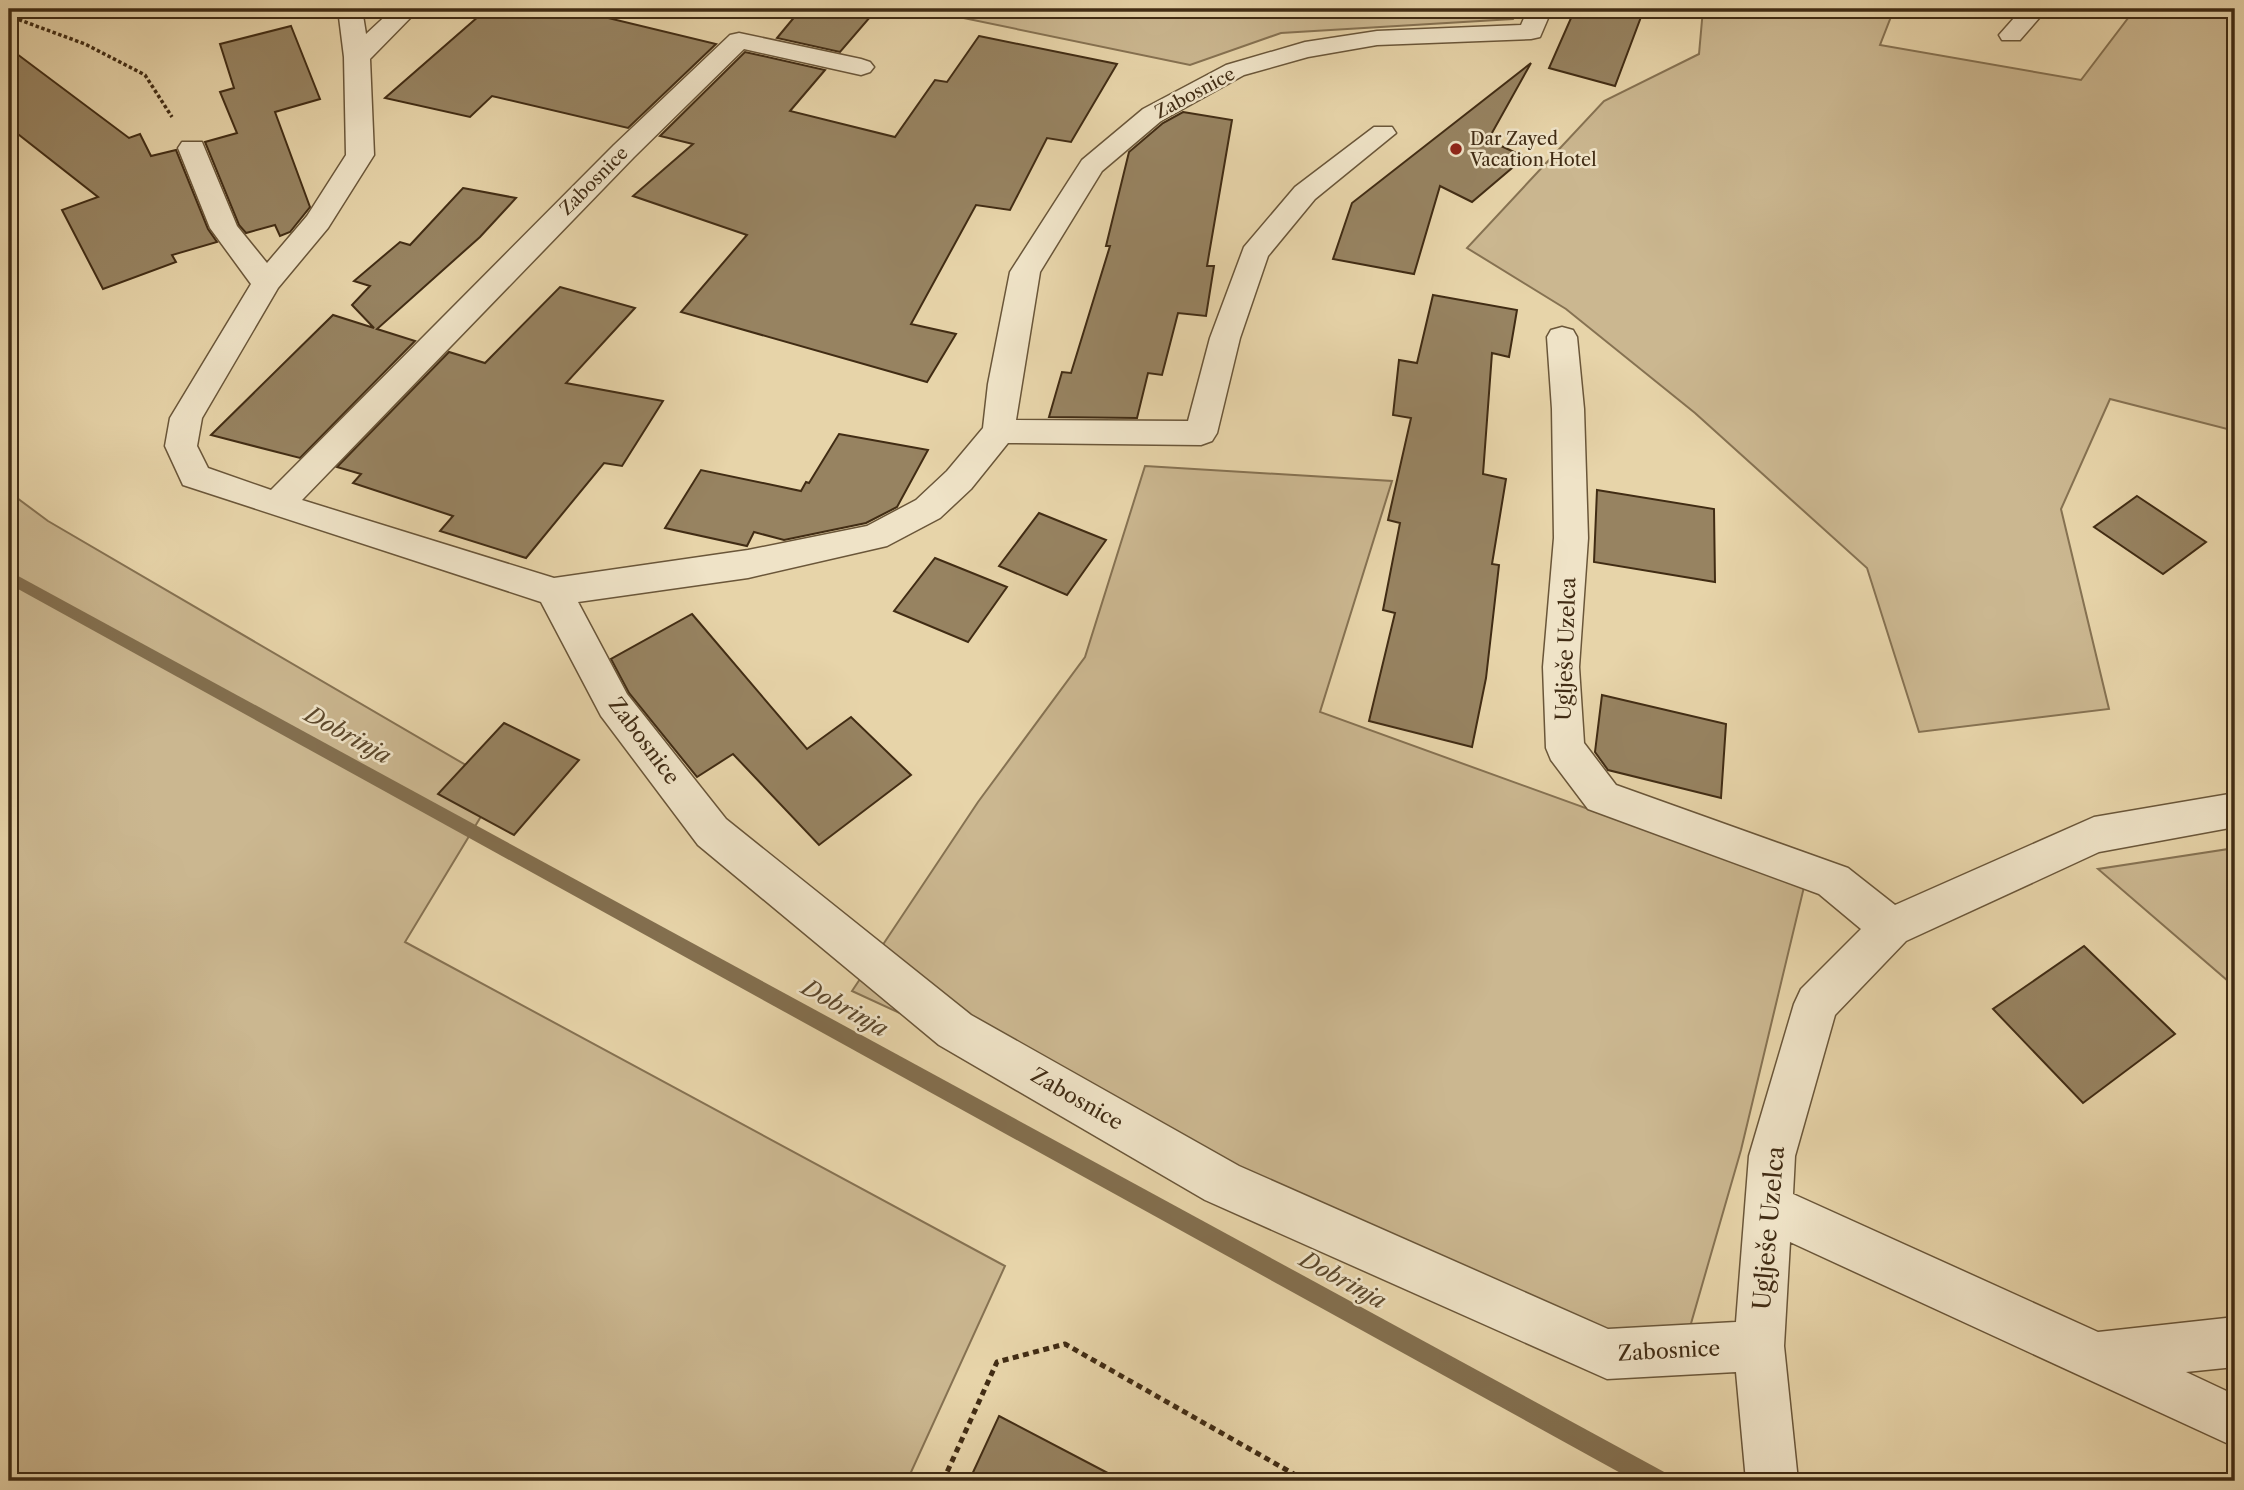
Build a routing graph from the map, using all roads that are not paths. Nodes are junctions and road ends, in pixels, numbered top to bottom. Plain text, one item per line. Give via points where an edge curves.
1 (350, 9) edge
2 (407, 9) edge
3 (1540, 9) edge
4 (2035, 9) edge
5 (2011, 35) dead end
6 (357, 57) junction
7 (861, 67) dead end
8 (1383, 133) dead end
9 (192, 148) road end
10 (267, 283) junction
11 (1562, 337) dead end
12 (999, 431) junction
13 (276, 505) junction
14 (554, 592) junction
15 (2235, 810) edge
16 (1891, 927) junction
17 (1768, 1207) junction
18 (2235, 1342) edge
19 (1759, 1346) junction
20 (2099, 1357) junction
21 (2235, 1421) edge
22 (1772, 1477) edge

1 - 6 street
2 - 6 street
3 - 12 street, Zabosnice via 1531,32 1377,38 1306,50 1235,70 1152,115 1092,166 1025,272
4 - 5 street
6 - 10 street via 360,155 318,222
7 - 13 street, Zabosnice via 738,40
8 - 12 street via 1305,193 1254,254 1225,338 1201,433
9 - 10 street via 224,228
10 - 13 street via 186,418 181,446 195,476
11 - 16 street, Uglješe Uzelca via 1571,538 1561,667 1565,748 1602,797 1833,881
12 - 14 street via 928,509 875,537 748,564
13 - 14 street
14 - 19 street, Zabosnice via 614,705 712,832 955,1030 1222,1183 1607,1354
15 - 16 street, Uglješe Uzelca via 2094,835
16 - 17 street, Uglješe Uzelca via 1815,1004 1772,1156
17 - 19 street, Uglješe Uzelca
17 - 20 street
18 - 20 street
19 - 22 street, Uglješe Uzelca
20 - 21 street

